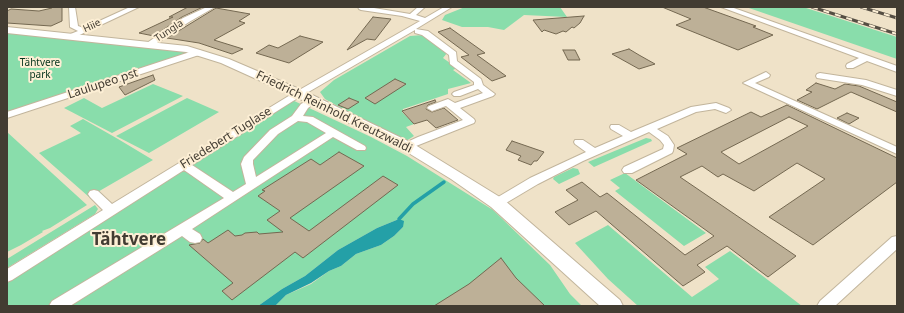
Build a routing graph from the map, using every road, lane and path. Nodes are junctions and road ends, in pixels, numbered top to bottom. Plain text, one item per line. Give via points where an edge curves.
1 (72, 7) edge
2 (136, 7) edge
3 (212, 7) edge
4 (383, 7) edge
5 (422, 7) edge
6 (449, 7) edge
7 (724, 7) edge
8 (361, 8) dead end
9 (412, 15) junction
10 (429, 18) junction
11 (776, 26) junction
12 (7, 30) edge
13 (83, 30) junction
14 (766, 30) dead end
15 (418, 31) junction
16 (405, 33) junction
17 (71, 37) junction
18 (148, 45) junction
19 (199, 52) junction
20 (866, 58) junction
21 (850, 66) dead end
22 (897, 69) edge
23 (766, 75) dead end
24 (820, 76) dead end
25 (479, 86) junction
26 (897, 93) edge
27 (300, 94) junction
28 (457, 94) dead end
29 (314, 100) junction
30 (453, 107) junction
31 (432, 108) dead end
32 (726, 110) dead end
33 (7, 115) edge
34 (296, 118) junction
35 (615, 127) dead end
36 (649, 128) junction
37 (332, 133) junction
38 (630, 136) junction
39 (580, 142) dead end
40 (407, 146) junction
41 (361, 148) dead end
42 (897, 151) edge
43 (593, 152) junction
44 (184, 165) junction
45 (628, 170) dead end
46 (252, 185) junction
47 (94, 194) dead end
48 (233, 198) junction
49 (497, 203) junction
50 (111, 211) junction
51 (182, 229) junction
52 (195, 238) dead end
53 (897, 241) edge
54 (7, 276) edge
55 (57, 306) edge
56 (612, 306) edge
57 (825, 306) edge

1 - 13 street via 74,27
2 - 13 street, Hiie
3 - 18 street, Tungla via 186,20
4 - 9 street
5 - 9 street
6 - 10 street, Friedebert Tuglase
7 - 11 street
8 - 9 street
9 - 10 street
10 - 15 street via 433,22
10 - 16 street, Friedebert Tuglase
11 - 14 street
11 - 20 street
12 - 17 main road, Friedrich Reinhold Kreutzwaldi
13 - 17 street, Hiie
15 - 16 street
15 - 25 street via 425,33 454,54 453,62 478,81
16 - 27 street, Friedebert Tuglase
17 - 18 main road, Friedrich Reinhold Kreutzwaldi
18 - 19 main road, Friedrich Reinhold Kreutzwaldi
19 - 27 main road, Friedrich Reinhold Kreutzwaldi
19 - 33 street, Laulupeo pst
20 - 21 street
20 - 22 street
23 - 42 street via 747,83
24 - 26 street via 863,82
25 - 28 street
25 - 30 street via 490,94
27 - 29 main road, Friedrich Reinhold Kreutzwaldi
27 - 44 street, Friedebert Tuglase
29 - 34 street via 304,106
29 - 40 main road, Friedrich Reinhold Kreutzwaldi
30 - 31 street via 448,102
30 - 40 street via 470,120
32 - 36 street via 716,106 694,109
34 - 37 street via 308,119
34 - 46 street via 274,132 248,159
35 - 38 street
36 - 38 street
36 - 45 street via 664,138 669,145 668,151
37 - 41 street
37 - 46 street
38 - 43 street
39 - 43 street
40 - 49 main road, Friedrich Reinhold Kreutzwaldi
43 - 49 street via 539,178
44 - 48 street
44 - 50 street, Friedebert Tuglase
46 - 48 street
47 - 50 street
48 - 51 street
49 - 56 main road, Friedrich Reinhold Kreutzwaldi
50 - 54 street, Friedebert Tuglase
51 - 52 street
51 - 55 street
53 - 57 street

